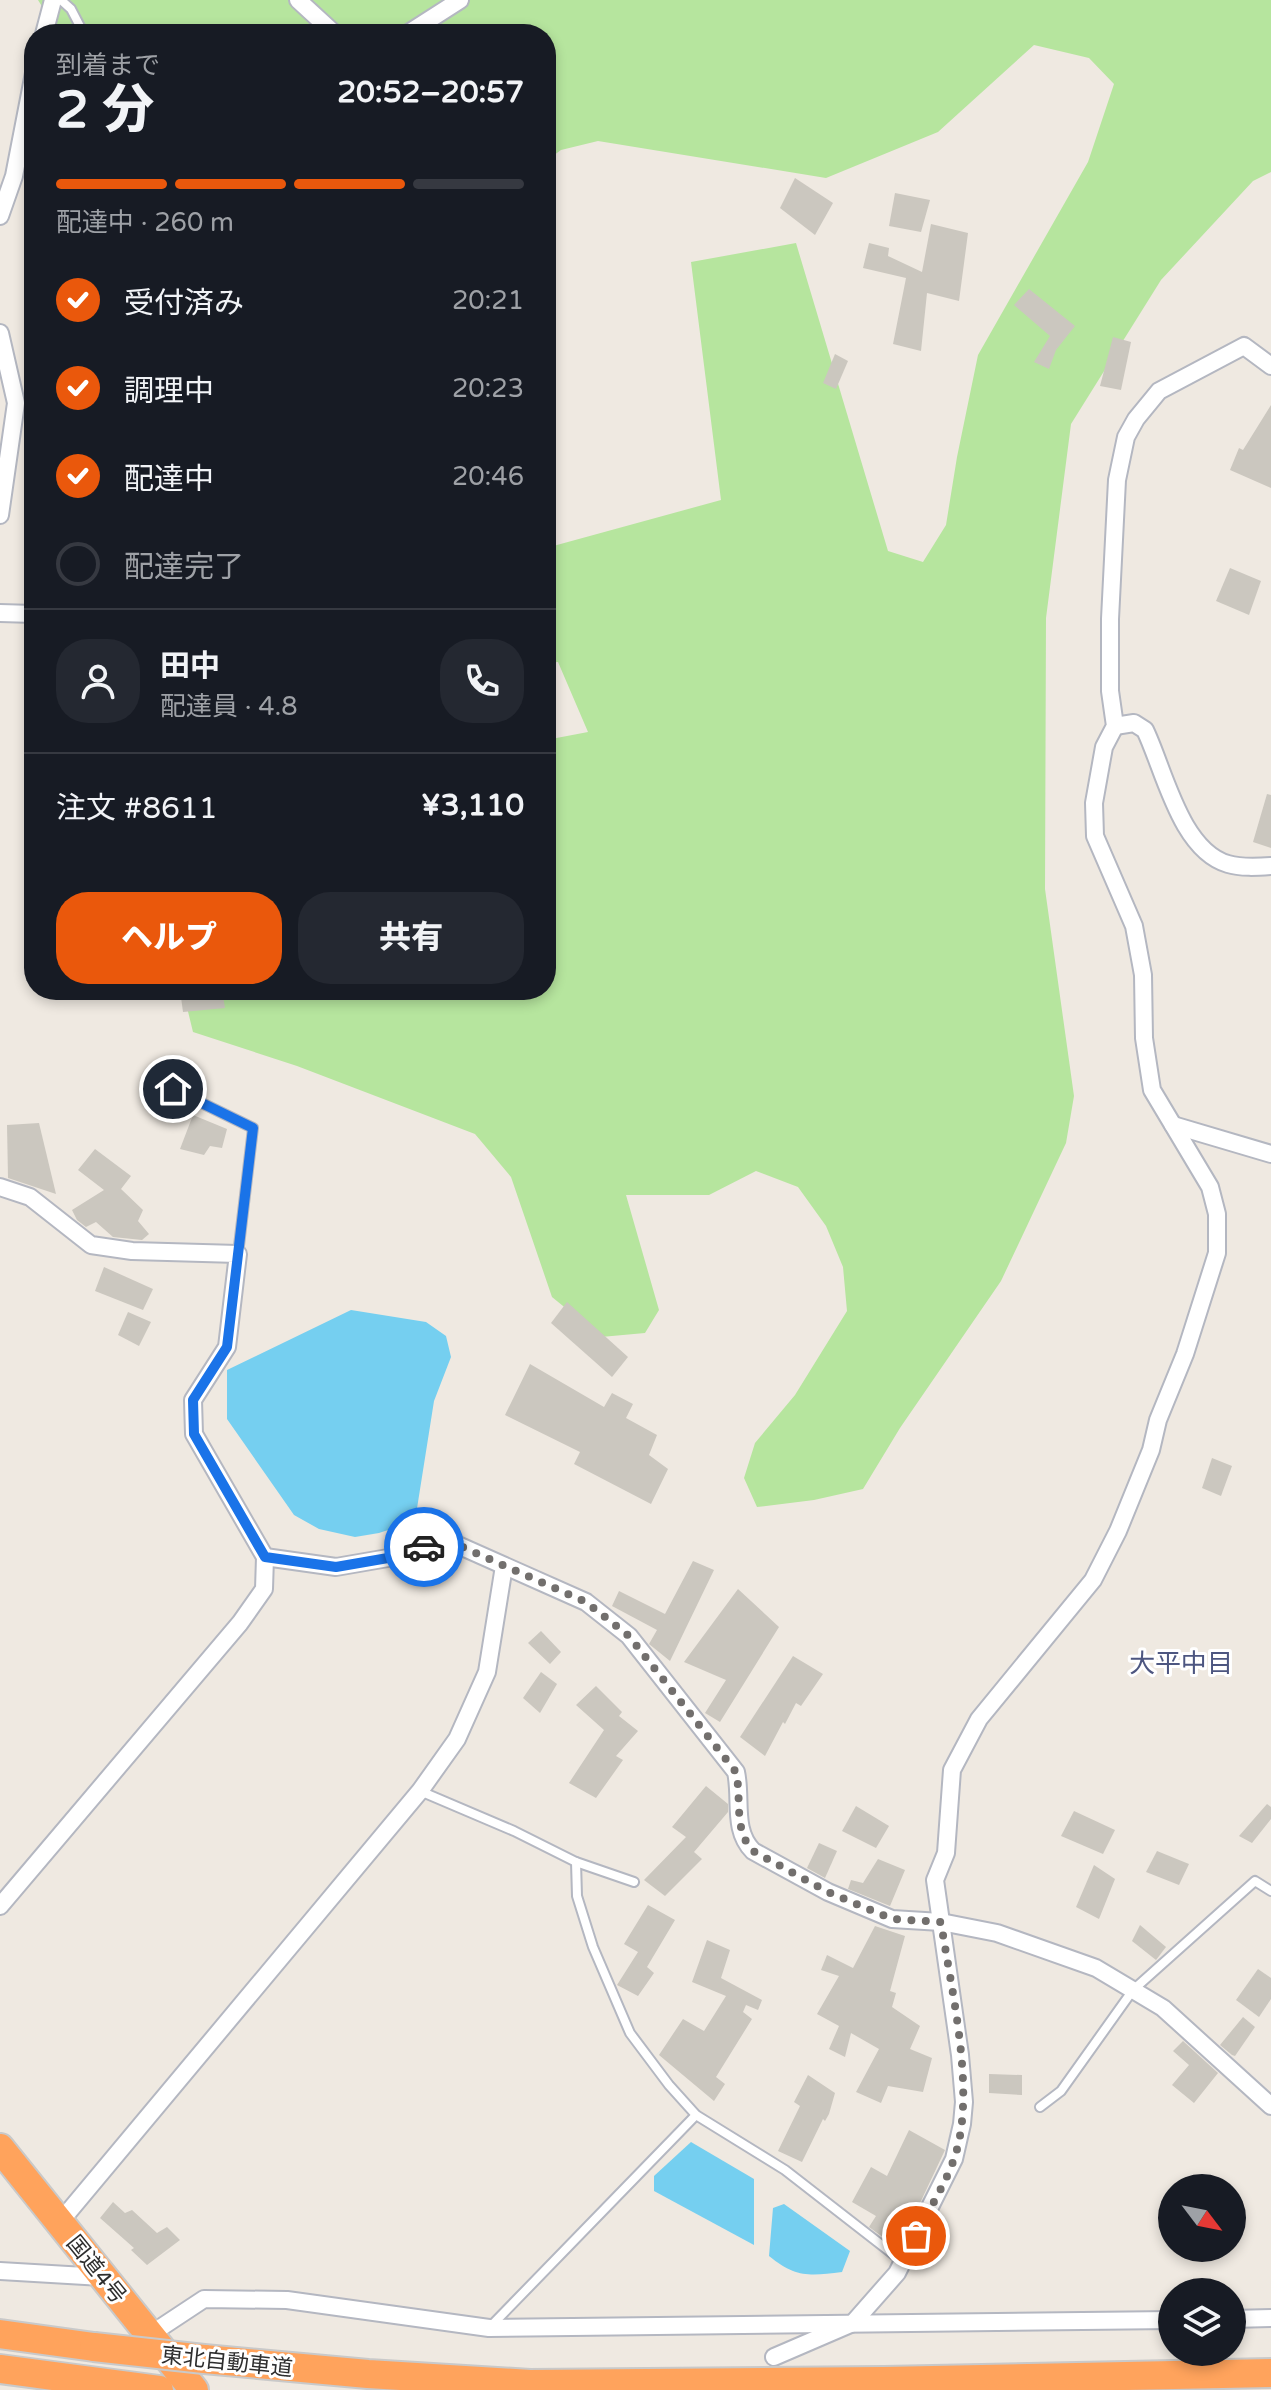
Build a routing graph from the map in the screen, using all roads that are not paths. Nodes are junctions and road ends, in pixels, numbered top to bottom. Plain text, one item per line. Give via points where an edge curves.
1 (53, 0) edge
2 (61, 0) edge
3 (298, 0) edge
4 (460, 0) edge
5 (47, 24) edge
6 (79, 24) edge
7 (324, 24) edge
8 (423, 24) edge
9 (24, 124) edge
10 (0, 216) edge
11 (0, 333) edge
12 (1271, 366) edge
13 (0, 515) edge
14 (0, 613) edge
15 (24, 614) edge
16 (1115, 726) junction
17 (1271, 866) edge
18 (173, 1089) dead end
19 (1173, 1125) junction
20 (1271, 1154) edge
21 (0, 1187) edge
22 (238, 1254) junction
23 (265, 1557) junction
24 (504, 1566) junction
25 (420, 1791) junction
26 (576, 1862) junction
27 (634, 1882) dead end
28 (1271, 1891) edge
29 (0, 1906) edge
30 (941, 1922) junction
31 (1133, 1990) junction
32 (1271, 2106) edge
33 (1040, 2107) dead end
34 (696, 2115) junction
35 (0, 2148) edge
36 (60, 2222) junction
37 (903, 2261) junction
38 (0, 2271) edge
39 (102, 2277) junction
40 (1271, 2318) edge
41 (1246, 2319) edge
42 (1158, 2320) edge
43 (853, 2323) junction
44 (489, 2328) junction
45 (0, 2334) edge
46 (151, 2334) junction
47 (774, 2357) dead end
48 (0, 2369) edge
49 (1271, 2373) edge
50 (146, 2388) edge
51 (194, 2390) edge

1 - 5 street
2 - 6 lane
3 - 7 street
4 - 8 street
9 - 10 street
11 - 13 street via 16,403
12 - 16 street via 1244,346 1159,391 1126,437 1117,480 1110,619
14 - 15 street
16 - 17 street via 1134,723 1145,730 1176,808 1202,849 1226,864
16 - 19 street via 1104,747 1094,803 1095,836 1134,926 1152,1090
18 - 22 lane via 253,1128
19 - 20 street
19 - 30 street via 1210,1187 1217,1214 1217,1253 1151,1450 1093,1580 979,1719 952,1770 946,1853 935,1880
21 - 22 street via 30,1197 91,1245
22 - 23 street via 227,1347 193,1400 194,1434
23 - 24 street via 336,1567 411,1554 442,1538
23 - 29 street via 264,1589 240,1623
24 - 25 street via 487,1672 457,1739
24 - 30 street via 586,1602 629,1636 736,1772 739,1821 744,1842 753,1851 892,1919
25 - 26 lane
25 - 36 street
26 - 27 lane
26 - 34 lane via 577,1896 593,1947 630,2033
28 - 31 lane via 1255,1881
30 - 31 street via 997,1933 1096,1968
30 - 37 street via 960,2055 962,2124 954,2159
31 - 32 street via 1163,2008
31 - 33 lane via 1061,2091
34 - 37 lane via 785,2170
34 - 44 lane
35 - 36 highway, 国道4号
36 - 39 highway, 国道4号
37 - 43 street
38 - 39 street
39 - 46 highway, 国道4号
40 - 41 street
42 - 43 street
43 - 44 street
43 - 47 street
44 - 46 street via 287,2300 204,2299
45 - 49 highway, 東北自動車道, bridge via 204,2359 530,2384
46 - 51 highway, 国道4号
48 - 50 highway

